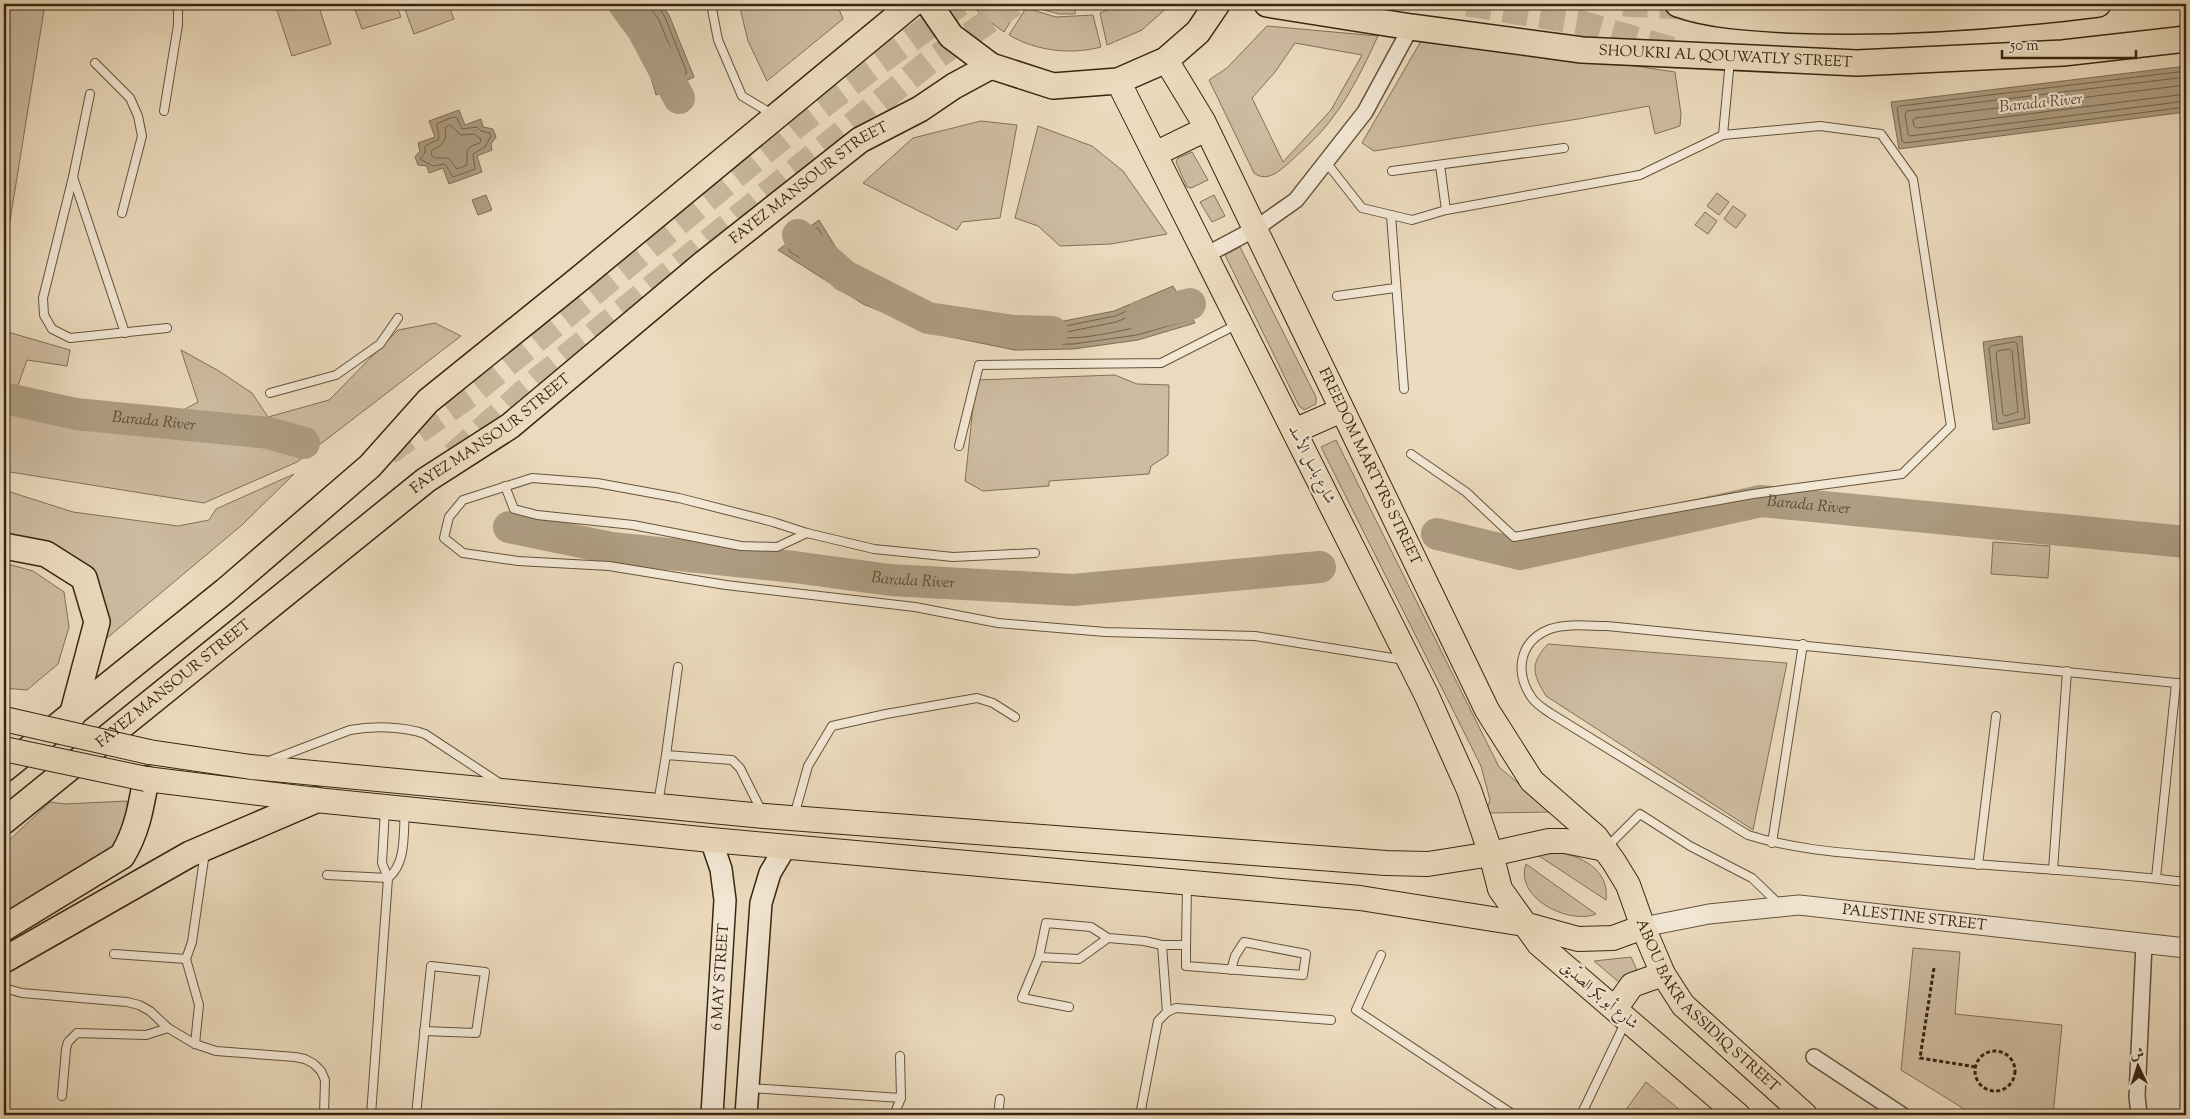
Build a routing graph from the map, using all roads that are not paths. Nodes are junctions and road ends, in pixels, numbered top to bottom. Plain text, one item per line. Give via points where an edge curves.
1 (178, 4) edge
2 (711, 4) edge
3 (912, 4) edge
4 (929, 4) edge
5 (1217, 4) edge
6 (1267, 4) edge
7 (1678, 4) edge
8 (2098, 4) edge
9 (1411, 27) junction
10 (2186, 39) edge
11 (1731, 57) junction
12 (1166, 60) junction
13 (95, 63) dead end
14 (991, 66) junction
15 (1118, 81) junction
16 (90, 94) dead end
17 (164, 110) dead end
18 (776, 117) junction
19 (1206, 129) junction
20 (1723, 135) junction
21 (1564, 148) dead end
22 (1154, 154) junction
23 (1326, 162) junction
24 (1440, 165) junction
25 (1392, 171) dead end
26 (73, 176) junction
27 (1446, 210) junction
28 (122, 212) dead end
29 (1391, 215) junction
30 (1255, 229) junction
31 (1206, 255) junction
32 (1395, 288) junction
33 (1337, 296) dead end
34 (398, 318) dead end
35 (1240, 324) junction
36 (167, 328) dead end
37 (125, 332) junction
38 (1404, 389) dead end
39 (270, 394) dead end
40 (1342, 410) junction
41 (1294, 431) junction
42 (959, 446) dead end
43 (1410, 454) dead end
44 (505, 486) junction
45 (807, 533) junction
46 (4, 546) edge
47 (1035, 553) dead end
48 (1803, 644) junction
49 (1409, 661) junction
50 (678, 667) dead end
51 (2066, 671) junction
52 (2176, 683) junction
53 (2186, 684) edge
54 (72, 716) junction
55 (1996, 716) dead end
56 (1015, 717) dead end
57 (4, 719) edge
58 (4, 749) edge
59 (666, 755) junction
60 (251, 768) junction
61 (4, 769) edge
62 (146, 779) junction
63 (515, 793) junction
64 (316, 800) junction
65 (657, 806) junction
66 (395, 808) junction
67 (764, 816) junction
68 (793, 819) junction
69 (4, 821) edge
70 (711, 840) junction
71 (1772, 843) junction
72 (786, 846) junction
73 (206, 848) junction
74 (1605, 849) junction
75 (1491, 854) junction
76 (1978, 866) junction
77 (2054, 870) junction
78 (327, 875) dead end
79 (388, 878) junction
80 (2156, 878) junction
81 (1188, 882) junction
82 (2186, 882) edge
83 (1628, 885) joint
84 (1782, 907) junction
85 (1524, 924) junction
86 (1643, 927) junction
87 (4, 928) edge
88 (1108, 938) junction
89 (2144, 944) junction
90 (1162, 945) junction
91 (1186, 945) junction
92 (2186, 948) edge
93 (114, 954) dead end
94 (1381, 955) dead end
95 (1040, 957) junction
96 (186, 959) junction
97 (4, 960) edge
98 (1231, 970) junction
99 (1663, 974) junction
100 (4, 988) edge
101 (1069, 1006) dead end
102 (1167, 1012) junction
103 (1621, 1014) junction
104 (1331, 1020) dead end
105 (168, 1028) junction
106 (424, 1031) junction
107 (717, 1032) junction
108 (751, 1033) junction
109 (195, 1044) junction
110 (900, 1056) dead end
111 (1814, 1056) dead end
112 (748, 1088) junction
113 (62, 1096) dead end
114 (901, 1098) junction
115 (1000, 1099) dead end
116 (324, 1115) edge
117 (371, 1115) edge
118 (416, 1115) edge
119 (712, 1115) edge
120 (746, 1115) edge
121 (894, 1115) edge
122 (998, 1115) edge
123 (1140, 1115) edge
124 (1514, 1115) edge
125 (1581, 1115) edge
126 (1738, 1115) edge
127 (1805, 1115) edge
128 (1902, 1115) edge
129 (2139, 1115) edge

1 - 17 lane via 178,26
2 - 18 lane via 718,40 742,96
3 - 18 highway
4 - 14 highway via 951,36
5 - 12 highway via 1198,32
6 - 9 highway, SHOUKRI AL QOUWATLY STREET
7 - 8 highway via 1754,18 1846,22 2038,11
9 - 11 highway, SHOUKRI AL QOUWATLY STREET via 1582,50
9 - 23 street via 1365,112
10 - 11 highway, SHOUKRI AL QOUWATLY STREET via 2063,53 1866,63
11 - 20 lane
12 - 15 highway
12 - 19 main road, FREEDOM MARTYRS STREET
13 - 28 lane via 130,98 142,136
14 - 15 highway via 1053,86
14 - 69 highway, FAYEZ MANSOUR STREET via 920,109 860,140 703,264 510,426 426,480
15 - 22 main road, شارع باسل الأسد
16 - 26 lane
18 - 54 highway via 428,401 370,466 225,591
19 - 22 main road
19 - 30 main road, FREEDOM MARTYRS STREET
20 - 27 lane via 1640,175
20 - 43 lane via 1820,126 1880,134 1913,179 1951,426 1902,474 1753,494 1514,537 1466,492
21 - 24 lane
22 - 31 main road, شارع باسل الأسد
23 - 29 lane via 1362,208
23 - 30 street via 1296,200
24 - 25 lane
24 - 27 lane
26 - 37 lane
26 - 37 lane via 43,298 44,315 52,329 70,338
27 - 29 lane via 1412,220
29 - 32 lane
30 - 31 street
30 - 40 main road, FREEDOM MARTYRS STREET
31 - 35 main road, شارع باسل الأسد
32 - 33 lane
32 - 38 lane
34 - 39 lane via 380,344 336,375
35 - 41 main road, شارع باسل الأسد
35 - 42 lane via 1161,363 979,365
36 - 37 lane
40 - 41 main road
40 - 74 main road, FREEDOM MARTYRS STREET via 1487,710 1532,781 1596,837
41 - 49 main road, شارع باسل الأسد
44 - 45 lane via 532,478 597,483 679,498
44 - 45 lane via 514,508 537,515 633,525 741,546 777,547
44 - 49 lane via 463,500 449,517 444,538 463,553 509,560 609,566 726,585 914,607 998,623 1105,632 1255,636
45 - 47 lane via 874,549 952,557
46 - 54 highway via 46,554 84,578 97,622
48 - 51 lane
48 - 71 lane
48 - 71 lane via 1572,625 1551,629 1534,637 1521,657 1522,676 1532,699 1550,713 1748,835
49 - 75 main road, شارع باسل الأسد via 1469,790
50 - 59 lane
51 - 52 lane
51 - 77 lane
52 - 53 lane
52 - 80 lane
54 - 61 highway
55 - 76 lane
56 - 68 lane via 977,698 832,726 808,766
57 - 60 main road, bridge via 149,752
58 - 62 main road, bridge
59 - 65 lane
59 - 67 lane via 732,760 740,768
60 - 63 main road
60 - 63 lane via 350,730 412,729 425,734
62 - 64 main road
62 - 87 highway via 137,825 122,856
63 - 65 main road
64 - 66 main road
64 - 73 highway
65 - 67 main road
66 - 70 main road
66 - 79 lane via 382,863
66 - 79 lane via 400,864
67 - 68 main road
68 - 75 main road via 1386,863 1428,864
70 - 72 main road
70 - 107 main road, 6 MAY STREET via 721,869 725,900
71 - 76 lane
72 - 81 main road
72 - 108 main road via 770,873 761,903
73 - 96 lane via 192,942
73 - 97 highway via 190,854
74 - 75 main road via 1549,841
74 - 83 main road, FREEDOM MARTYRS STREET
74 - 84 lane via 1640,814 1690,846 1752,878
75 - 85 main road, شارع أبو بكر الصدّيق via 1500,889
76 - 77 lane
77 - 80 lane
78 - 79 lane
79 - 117 lane
80 - 82 lane
81 - 85 main road via 1360,898
81 - 91 lane
83 - 86 main road, ABOU BAKR ASSIDIQ STREET
84 - 86 street, PALESTINE STREET via 1709,914
84 - 89 street, PALESTINE STREET via 1798,905
85 - 86 main road via 1578,939 1596,940 1613,938
85 - 103 main road, شارع أبو بكر الصدّيق via 1539,944
86 - 99 main road, ABOU BAKR ASSIDIQ STREET
88 - 90 lane
88 - 95 lane via 1079,959
88 - 95 lane via 1091,927 1046,923
89 - 92 street, PALESTINE STREET
89 - 129 street via 2137,1096
90 - 91 lane
90 - 102 lane
91 - 98 lane via 1186,966
93 - 96 lane
94 - 124 lane via 1356,1010
95 - 101 lane via 1022,998
96 - 109 lane via 199,1005
98 - 98 lane via 1303,975 1306,954 1244,942
99 - 103 main road via 1632,985
99 - 127 main road, ABOU BAKR ASSIDIQ STREET via 1683,1005
100 - 105 lane via 22,993 127,1002 150,1011
102 - 104 lane via 1176,1008
102 - 123 lane via 1158,1021
103 - 125 lane
103 - 126 main road, شارع أبو بكر الصدّيق
105 - 109 lane
105 - 113 lane via 146,1035 77,1033 68,1042
106 - 106 lane via 431,966 485,972 476,1033
106 - 118 lane
107 - 108 main road
107 - 119 main road, 6 MAY STREET
108 - 112 main road
109 - 116 lane via 216,1051 305,1059 321,1071 325,1080
110 - 114 lane
111 - 128 street
112 - 114 lane
112 - 120 main road
114 - 121 lane
115 - 122 lane

